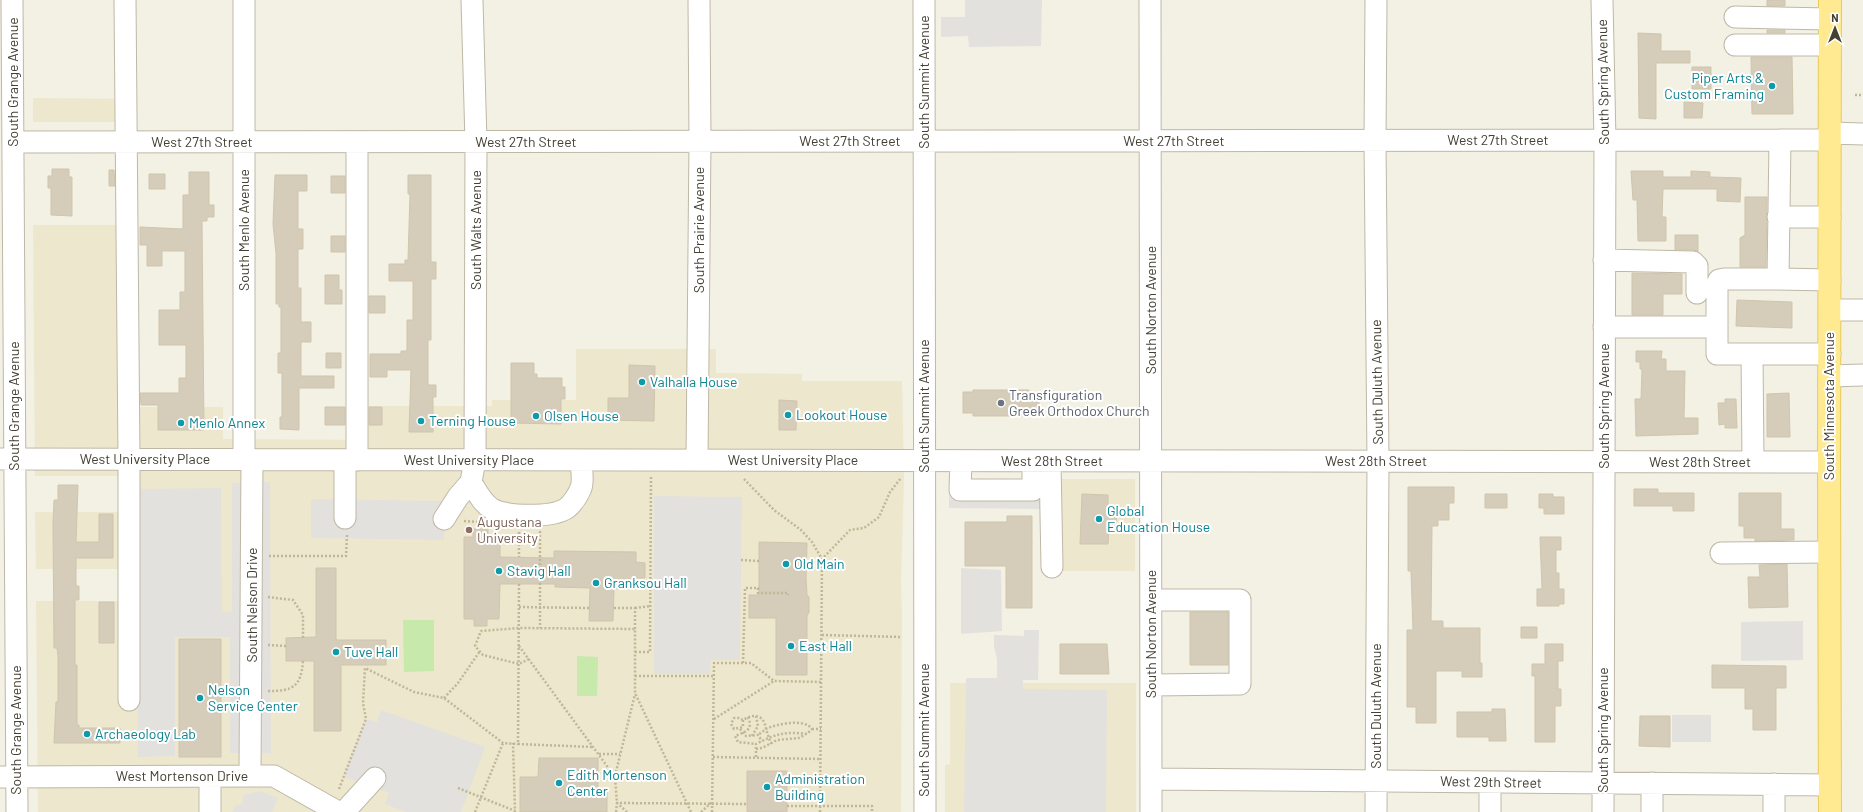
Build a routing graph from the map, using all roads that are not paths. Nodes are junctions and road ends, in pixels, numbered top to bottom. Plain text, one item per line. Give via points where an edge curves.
1 (12, 0) edge
2 (126, 0) edge
3 (244, 0) edge
4 (472, 0) edge
5 (699, 0) edge
6 (924, 0) edge
7 (1150, 0) edge
8 (1376, 0) edge
9 (1602, 0) edge
10 (1830, 9) edge
11 (1735, 18) dead end
12 (1735, 45) dead end
13 (1830, 45) junction
14 (1863, 134) edge
15 (1831, 136) junction
16 (1604, 140) junction
17 (1780, 140) junction
18 (700, 141) junction
19 (924, 141) junction
20 (1152, 141) junction
21 (1374, 141) junction
22 (13, 142) junction
23 (126, 142) junction
24 (244, 142) junction
25 (357, 142) junction
26 (476, 142) junction
27 (1778, 217) junction
28 (1830, 218) junction
29 (1604, 260) junction
30 (1778, 279) junction
31 (1830, 280) junction
32 (1697, 293) dead end
33 (1830, 310) junction
34 (1863, 310) edge
35 (1604, 327) junction
36 (1717, 327) junction
37 (1752, 354) junction
38 (1830, 354) junction
39 (1863, 375) edge
40 (1830, 376) junction
41 (7, 459) edge
42 (129, 460) junction
43 (248, 460) junction
44 (351, 460) junction
45 (476, 460) junction
46 (581, 460) junction
47 (698, 460) junction
48 (924, 460) junction
49 (961, 461) junction
50 (1042, 461) junction
51 (1150, 461) junction
52 (1378, 461) junction
53 (1603, 462) junction
54 (1753, 462) junction
55 (1828, 462) junction
56 (471, 482) junction
57 (444, 519) road end
58 (346, 525) road end
59 (1829, 552) junction
60 (1721, 553) dead end
61 (1052, 567) dead end
62 (1151, 600) junction
63 (1151, 685) junction
64 (129, 700) dead end
65 (250, 775) junction
66 (210, 776) junction
67 (8, 777) edge
68 (375, 778) dead end
69 (1151, 779) junction
70 (1376, 781) junction
71 (1490, 782) junction
72 (1603, 783) junction
73 (1652, 783) junction
74 (1774, 784) junction
75 (1830, 785) junction
76 (330, 810) edge
77 (17, 812) edge
78 (210, 812) edge
79 (925, 812) edge
80 (1151, 812) edge
81 (1376, 812) edge
82 (1490, 812) edge
83 (1602, 812) edge
84 (1652, 812) edge
85 (1774, 812) edge
86 (1830, 812) edge

1 - 22 street, South Grange Avenue
2 - 23 street
3 - 24 street, South Menlo Avenue
4 - 26 street, South Walts Avenue
5 - 18 street, South Prairie Avenue
6 - 19 street, South Summit Avenue
7 - 20 street, South Norton Avenue
8 - 21 street, South Duluth Avenue
9 - 16 street, South Spring Avenue
10 - 11 street
10 - 13 main road, South Minnesota Avenue
12 - 13 street
13 - 15 main road, South Minnesota Avenue
14 - 15 street, West 27th Street
15 - 17 street, West 27th Street
15 - 28 main road, South Minnesota Avenue
16 - 17 street, West 27th Street
16 - 21 street, West 27th Street
16 - 29 street, South Spring Avenue
17 - 27 street
18 - 19 street, West 27th Street
18 - 26 street, West 27th Street
18 - 47 street, South Prairie Avenue
19 - 20 street, West 27th Street
19 - 48 street, South Summit Avenue
20 - 21 street, West 27th Street
20 - 51 street, South Norton Avenue
21 - 52 street, South Duluth Avenue
22 - 23 street, West 27th Street
22 - 41 street, South Grange Avenue
23 - 24 street, West 27th Street
23 - 42 street
24 - 25 street, West 27th Street
24 - 43 street, South Menlo Avenue
25 - 26 street, West 27th Street
25 - 44 street
26 - 45 street, South Walts Avenue
27 - 28 street
27 - 30 street
28 - 31 main road, South Minnesota Avenue
29 - 32 street via 1693,262 1697,266
29 - 35 street, South Spring Avenue
30 - 31 street
30 - 36 street via 1719,280 1716,284
31 - 33 main road, South Minnesota Avenue
33 - 34 street
33 - 38 main road, South Minnesota Avenue
35 - 36 street
35 - 53 street, South Spring Avenue
36 - 37 street via 1717,354
37 - 38 street
37 - 54 street
38 - 40 main road, South Minnesota Avenue
39 - 40 street
40 - 55 main road, South Minnesota Avenue
41 - 42 street, West University Place
41 - 67 street, South Grange Avenue
42 - 43 street, West University Place
42 - 64 street
43 - 44 street, West University Place
43 - 65 street, South Nelson Drive via 252,597
44 - 45 street, West University Place
44 - 58 street
45 - 46 street, West University Place
45 - 56 street, South Walts Avenue
46 - 47 street, West University Place
46 - 56 street via 582,486 566,508 554,514 505,514 481,499
47 - 48 street, West University Place
48 - 49 street, West 28th Street
48 - 79 street, South Summit Avenue
49 - 50 street, West 28th Street
49 - 50 street via 960,490 1033,490
50 - 51 street, West 28th Street
50 - 61 street
51 - 52 street, West 28th Street
51 - 62 street, South Norton Avenue
52 - 53 street, West 28th Street
52 - 70 street, South Duluth Avenue
53 - 54 street, West 28th Street
53 - 72 street, South Spring Avenue
54 - 55 street, West 28th Street
55 - 59 main road, South Minnesota Avenue
56 - 57 street
59 - 60 street
59 - 75 main road, South Minnesota Avenue
62 - 63 street, South Norton Avenue
62 - 63 street via 1240,600 1240,684
63 - 69 street, South Norton Avenue
65 - 66 street, West Mortenson Drive
65 - 76 street, West Mortenson Drive via 274,776
66 - 67 street, West Mortenson Drive
66 - 78 street
67 - 77 street, South Grange Avenue
68 - 76 street
69 - 70 street, West 29th Street
69 - 80 street, South Norton Avenue
70 - 71 street, West 29th Street
70 - 81 street, South Duluth Avenue
71 - 72 street, West 29th Street
71 - 82 street
72 - 73 street, West 29th Street
72 - 83 street, South Spring Avenue
73 - 74 street, West 29th Street
73 - 84 street
74 - 75 street, West 29th Street
74 - 85 street
75 - 86 main road, South Minnesota Avenue

